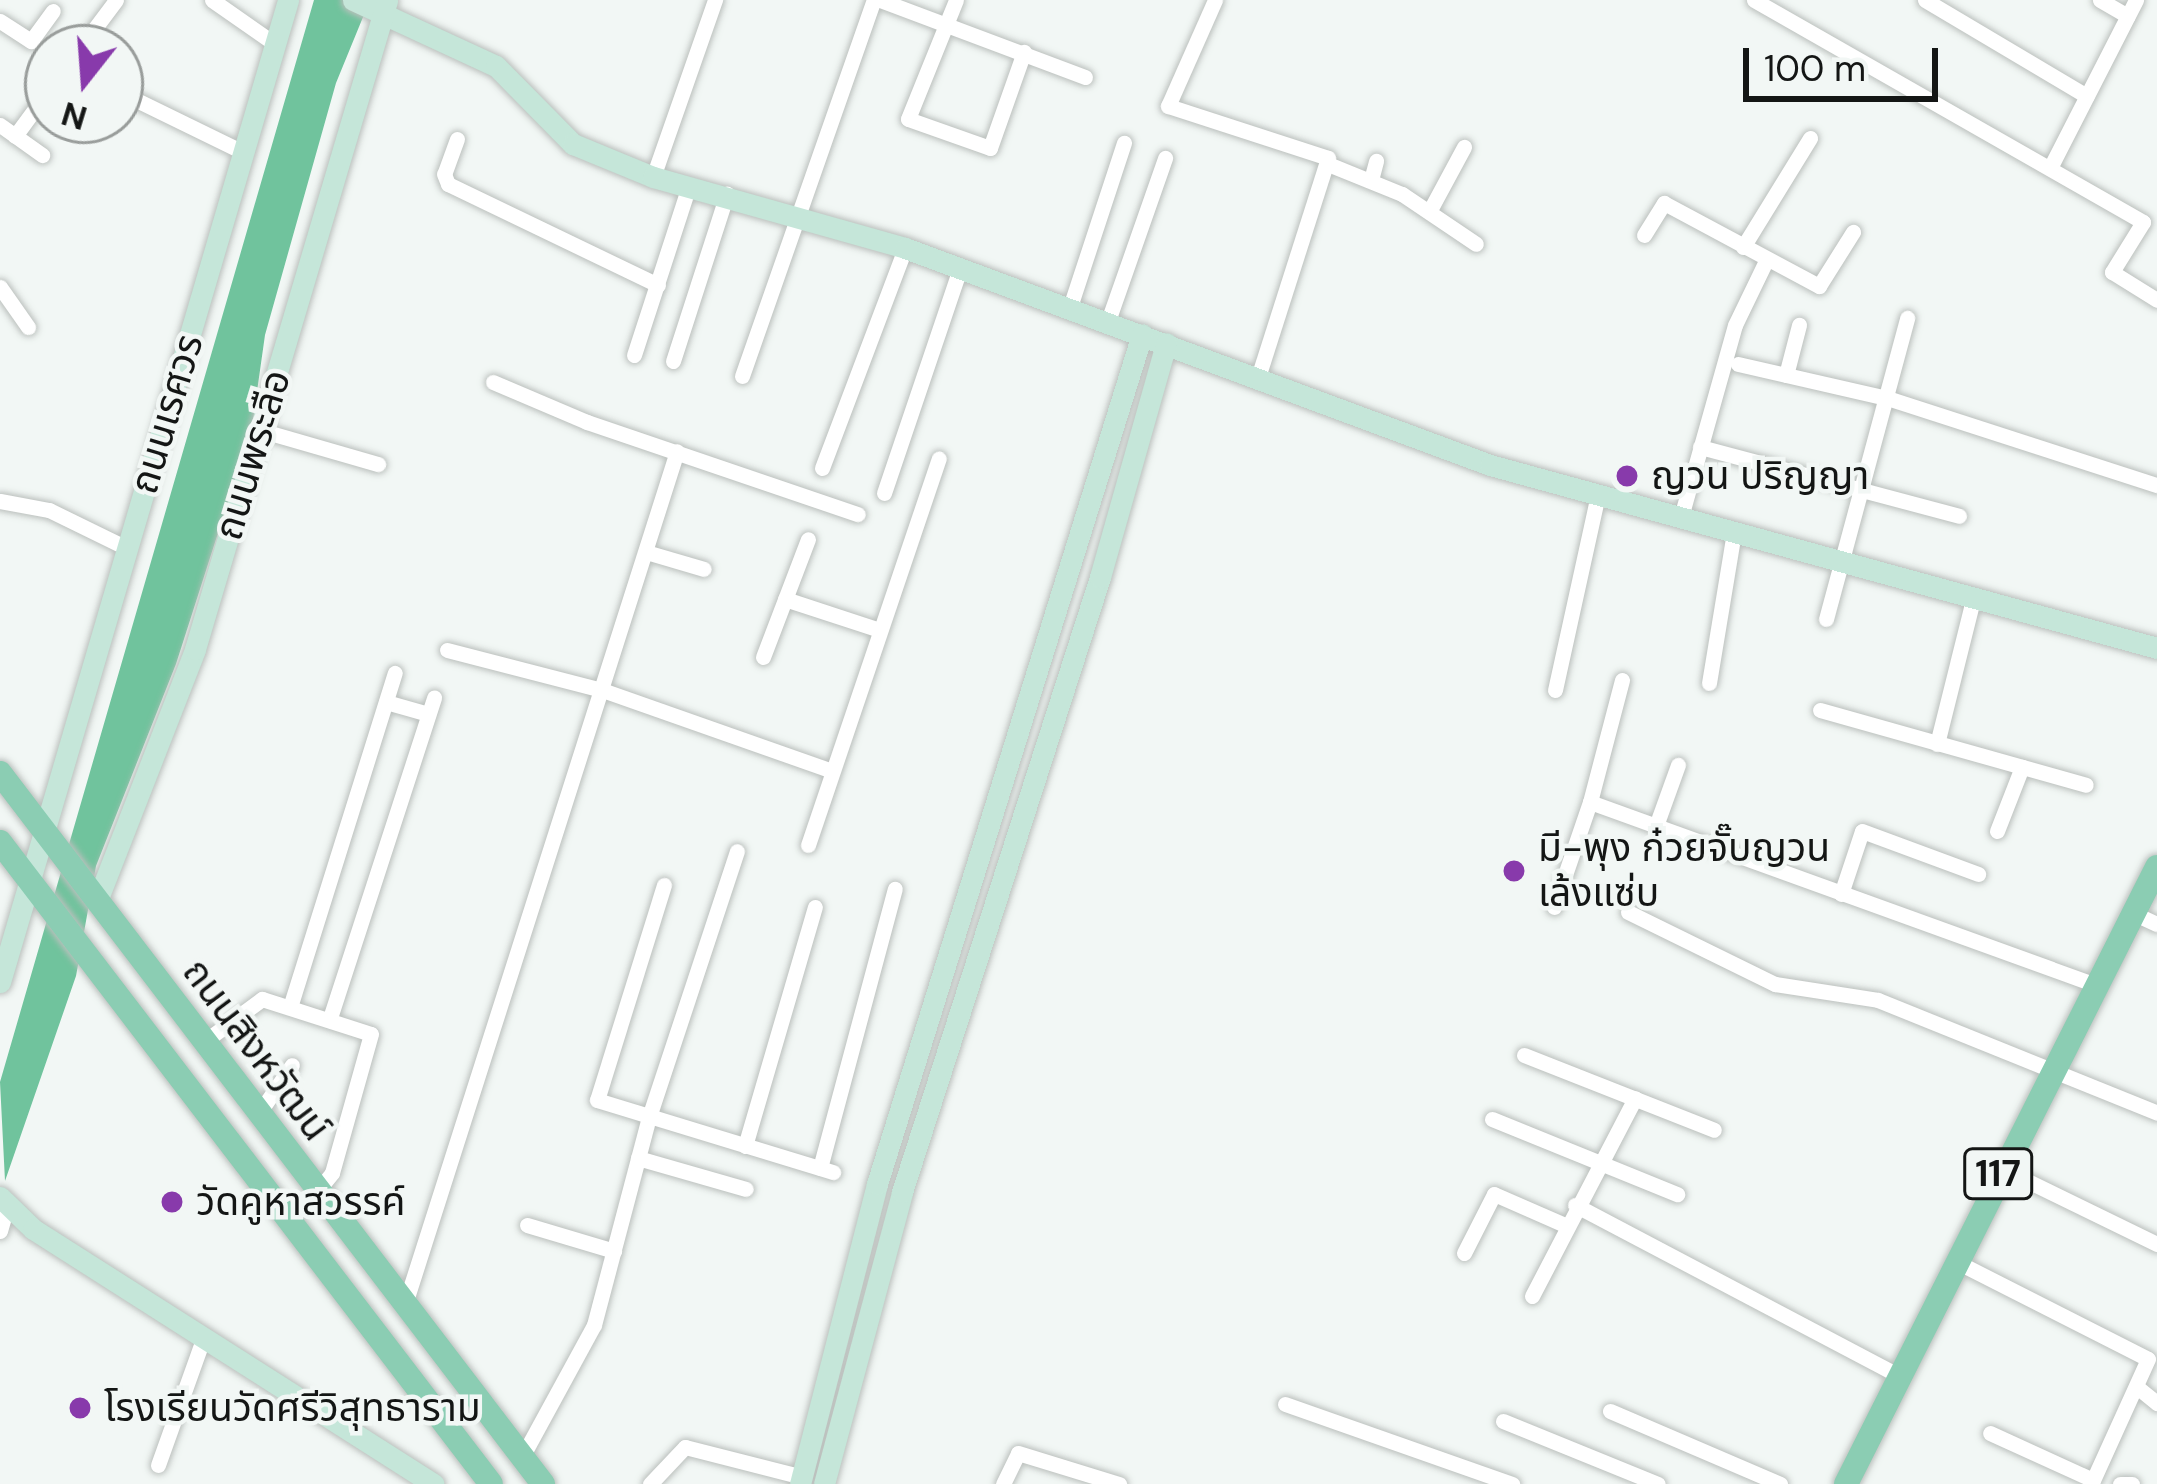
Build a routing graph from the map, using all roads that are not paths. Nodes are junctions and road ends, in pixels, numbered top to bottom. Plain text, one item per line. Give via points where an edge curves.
1 (212, 0) edge
2 (288, 0) edge
3 (715, 0) edge
4 (877, 0) edge
5 (956, 0) edge
6 (1215, 0) edge
7 (1754, 0) edge
8 (1795, 0) edge
9 (1925, 0) edge
10 (2099, 0) edge
11 (2136, 0) edge
12 (374, 5) edge
13 (53, 11) dead end
14 (2128, 16) junction
15 (1784, 17) junction
16 (0, 21) edge
17 (945, 24) junction
18 (275, 44) junction
19 (1024, 52) junction
20 (1085, 77) dead end
21 (2087, 96) junction
22 (144, 104) edge
23 (24, 124) edge
24 (0, 125) edge
25 (15, 136) junction
26 (1810, 138) dead end
27 (457, 139) dead end
28 (1124, 143) dead end
29 (1464, 147) dead end
30 (245, 153) junction
31 (42, 155) dead end
32 (1165, 158) dead end
33 (1376, 161) dead end
34 (1328, 164) junction
35 (2050, 169) junction
36 (652, 177) junction
37 (1371, 180) junction
38 (689, 186) junction
39 (728, 194) junction
40 (796, 212) junction
41 (1429, 212) junction
42 (1853, 232) dead end
43 (1644, 235) dead end
44 (1476, 244) dead end
45 (1743, 247) junction
46 (905, 248) junction
47 (1766, 260) junction
48 (959, 268) junction
49 (658, 285) junction
50 (0, 287) edge
51 (2157, 300) edge
52 (1070, 307) junction
53 (1906, 318) dead end
54 (1108, 321) junction
55 (1799, 325) dead end
56 (28, 327) dead end
57 (1142, 334) junction
58 (1166, 343) junction
59 (634, 355) dead end
60 (673, 361) dead end
61 (1738, 364) dead end
62 (1786, 375) junction
63 (742, 376) dead end
64 (1258, 378) junction
65 (493, 382) dead end
66 (1887, 398) junction
67 (260, 430) junction
68 (1700, 447) junction
69 (676, 451) junction
70 (939, 459) dead end
71 (378, 464) dead end
72 (822, 468) dead end
73 (2157, 484) edge
74 (1864, 489) junction
75 (884, 493) dead end
76 (1598, 495) junction
77 (0, 501) edge
78 (858, 514) dead end
79 (1959, 516) dead end
80 (1681, 518) junction
81 (1734, 532) junction
82 (808, 539) dead end
83 (127, 548) junction
84 (646, 552) junction
85 (1844, 561) junction
86 (704, 569) dead end
87 (1974, 596) junction
88 (785, 599) junction
89 (1826, 619) dead end
90 (880, 630) junction
91 (2157, 648) edge
92 (448, 650) dead end
93 (763, 657) dead end
94 (395, 673) dead end
95 (1622, 680) dead end
96 (1709, 683) dead end
97 (1555, 690) dead end
98 (605, 691) junction
99 (434, 697) dead end
100 (386, 702) junction
101 (1820, 710) dead end
102 (428, 714) junction
103 (1937, 744) junction
104 (1678, 765) dead end
105 (2022, 767) junction
106 (829, 770) junction
107 (0, 773) edge
108 (2086, 785) dead end
109 (1590, 802) junction
110 (1656, 826) junction
111 (41, 827) junction
112 (1997, 831) dead end
113 (0, 842) edge
114 (808, 845) dead end
115 (736, 851) dead end
116 (2157, 867) edge
117 (1978, 874) dead end
118 (664, 884) dead end
119 (895, 889) dead end
120 (36, 892) junction
121 (1841, 894) junction
122 (97, 902) junction
123 (815, 907) dead end
124 (1554, 907) dead end
125 (1628, 912) dead end
126 (2133, 913) junction
127 (2157, 924) edge
128 (0, 982) edge
129 (2096, 985) junction
130 (291, 1004) junction
131 (330, 1018) junction
132 (205, 1041) junction
133 (1524, 1055) dead end
134 (292, 1065) dead end
135 (2048, 1072) junction
136 (1634, 1098) junction
137 (259, 1113) junction
138 (2157, 1113) edge
139 (649, 1118) junction
140 (1492, 1119) dead end
141 (1714, 1130) dead end
142 (745, 1146) junction
143 (638, 1158) junction
144 (1600, 1162) junction
145 (2001, 1168) junction
146 (746, 1189) dead end
147 (318, 1190) junction
148 (1677, 1194) dead end
149 (3, 1202) edge
150 (1575, 1205) junction
151 (1565, 1225) junction
152 (527, 1226) dead end
153 (0, 1231) edge
154 (2157, 1244) edge
155 (614, 1251) junction
156 (1464, 1252) dead end
157 (1955, 1261) junction
158 (1532, 1296) dead end
159 (405, 1304) junction
160 (203, 1339) junction
161 (1899, 1376) junction
162 (2137, 1387) junction
163 (2157, 1403) edge
164 (1286, 1404) dead end
165 (1610, 1411) dead end
166 (1503, 1421) dead end
167 (1990, 1432) dead end
168 (522, 1457) junction
169 (158, 1465) dead end
170 (2092, 1480) junction
171 (809, 1482) edge
172 (434, 1484) edge
173 (491, 1484) edge
174 (543, 1484) edge
175 (650, 1484) edge
176 (1003, 1484) edge
177 (1119, 1484) edge
178 (1512, 1484) edge
179 (1658, 1484) edge
180 (1780, 1484) edge
181 (1846, 1484) edge
182 (2115, 1484) edge
183 (2132, 1484) edge

1 - 18 street
2 - 18 street, ถนนเรศวร
3 - 36 street
4 - 17 street
4 - 40 street
5 - 17 street
6 - 34 street via 1168,106 1317,148
7 - 15 street
8 - 15 street
9 - 21 street
10 - 14 street
11 - 14 street
12 - 36 street via 496,66 573,144
12 - 67 street, ถนนพระลือ
13 - 16 street via 31,41
14 - 21 street
15 - 35 street
17 - 19 street
17 - 19 street via 908,118 990,148
18 - 30 street, ถนนเรศวร
19 - 20 street
21 - 35 street
22 - 30 street
23 - 25 street
24 - 25 street
25 - 31 street
26 - 45 street
27 - 49 street via 448,184
28 - 52 street
29 - 41 street
30 - 83 street, ถนนเรศวร
32 - 54 street
33 - 37 street
34 - 37 street
34 - 64 street
35 - 51 street via 2143,223 2112,272
36 - 38 street
37 - 41 street
38 - 39 street
38 - 49 street
39 - 40 street
39 - 60 street
40 - 46 street
40 - 63 street
41 - 44 street
42 - 47 street via 1820,286
43 - 45 street via 1664,203
45 - 47 street
46 - 48 street
46 - 72 street
47 - 68 street via 1735,326
48 - 52 street
48 - 75 street
49 - 59 street
50 - 56 street
52 - 54 street
53 - 66 street
54 - 57 street
55 - 62 street
57 - 58 street
57 - 171 street via 877,1184
58 - 64 street
58 - 171 street via 1100,577
61 - 62 street
62 - 66 street
64 - 76 street via 1490,465
65 - 69 street
66 - 73 street
66 - 74 street
67 - 71 street
67 - 122 street, ถนนพระลือ via 195,649
68 - 74 street
68 - 80 street
69 - 78 street
69 - 84 street
70 - 90 street
74 - 79 street
74 - 85 street
76 - 80 street
76 - 97 street
77 - 83 street via 49,510
80 - 81 street
81 - 85 street
81 - 96 street
82 - 88 street
83 - 111 street, ถนนเรศวร
84 - 86 street
84 - 98 street
85 - 87 street
85 - 89 street
87 - 91 street
87 - 103 street
88 - 90 street
88 - 93 street
90 - 106 street
92 - 98 street
94 - 100 street
95 - 109 street
98 - 106 street
98 - 159 street
99 - 102 street
100 - 102 street
100 - 130 street
101 - 103 street
102 - 131 street
103 - 105 street
104 - 110 street
105 - 108 street
105 - 112 street
106 - 114 street
107 - 111 main road, ถนนสิงหวัฒน์
109 - 110 street
109 - 124 street
110 - 121 street
111 - 120 street, ถนนเรศวร
111 - 122 main road, ถนนสิงหวัฒน์
113 - 120 main road, ถนนสิงหวัฒน์
115 - 139 street
116 - 126 main road, 117
117 - 121 street via 1862,831
118 - 139 street via 597,1100
119 - 142 street via 827,1170
120 - 128 street, ถนนเรศวร
120 - 173 main road, ถนนสิงหวัฒน์
121 - 129 street
122 - 132 main road, ถนนสิงหวัฒน์
123 - 142 street
125 - 135 street via 1775,984 1879,1000
126 - 127 street
126 - 129 main road, 117
129 - 135 main road, 117
130 - 131 street
130 - 132 street via 251,1002
131 - 147 street via 370,1034 332,1173
132 - 137 main road, ถนนสิงหวัฒน์
133 - 136 street
134 - 137 street
135 - 138 street
135 - 145 main road, 117
136 - 141 street
136 - 144 street
137 - 147 main road, ถนนสิงหวัฒน์
139 - 142 street
139 - 143 street
140 - 144 street
143 - 146 street
143 - 155 street
144 - 148 street
144 - 150 street
145 - 154 street
145 - 157 main road, 117
147 - 159 main road, ถนนสิงหวัฒน์
149 - 153 street
149 - 160 street
150 - 151 street
150 - 161 street
151 - 156 street via 1494,1194
151 - 158 street
152 - 155 street
155 - 168 street via 578,1364
157 - 161 main road, 117
157 - 162 street via 2146,1353
159 - 168 main road, ถนนสิงหวัฒน์
160 - 169 street
160 - 172 street
161 - 181 main road, 117
162 - 163 street
162 - 170 street
164 - 178 street
165 - 180 street
166 - 179 street
167 - 170 street
168 - 174 main road, ถนนสิงหวัฒน์
170 - 182 street
171 - 175 street via 683,1448
176 - 177 street via 1018,1453
182 - 183 street

